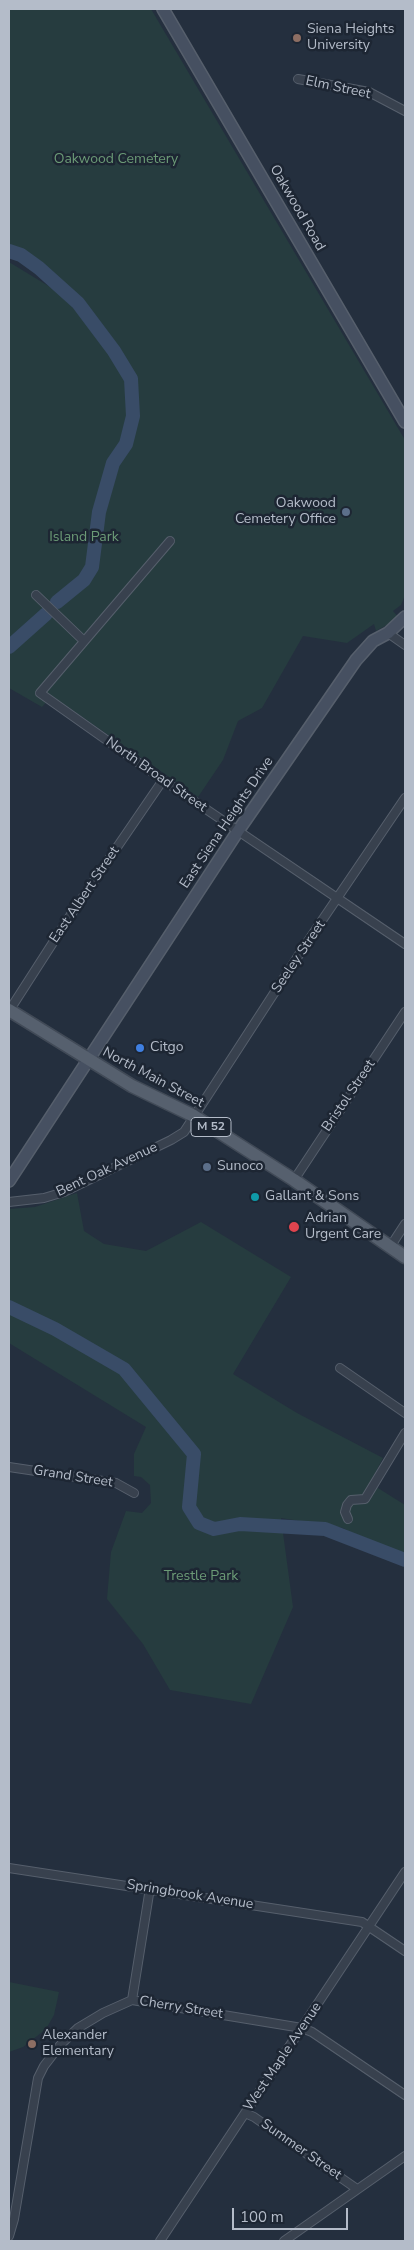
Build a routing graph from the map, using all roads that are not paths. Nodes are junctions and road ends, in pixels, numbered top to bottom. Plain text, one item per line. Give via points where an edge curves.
1 (163, 9) edge
2 (298, 79) dead end
3 (405, 111) edge
4 (405, 422) edge
5 (170, 541) dead end
6 (36, 595) dead end
7 (405, 617) edge
8 (388, 633) junction
9 (84, 641) junction
10 (405, 645) edge
11 (163, 780) junction
12 (405, 798) edge
13 (238, 831) junction
14 (338, 899) junction
15 (405, 944) edge
16 (9, 1011) edge
17 (405, 1012) edge
18 (88, 1060) junction
19 (194, 1116) junction
20 (9, 1180) edge
21 (294, 1180) junction
22 (9, 1202) edge
23 (405, 1224) edge
24 (390, 1247) junction
25 (405, 1257) edge
26 (340, 1368) dead end
27 (405, 1413) edge
28 (405, 1433) edge
29 (9, 1467) edge
30 (134, 1493) dead end
31 (348, 1519) dead end
32 (9, 1868) edge
33 (405, 1872) edge
34 (150, 1888) junction
35 (369, 1927) junction
36 (405, 1951) edge
37 (132, 2000) junction
38 (302, 2028) junction
39 (405, 2096) edge
40 (245, 2113) junction
41 (405, 2156) edge
42 (357, 2188) junction
43 (9, 2236) edge
44 (160, 2241) edge
45 (284, 2241) edge

1 - 4 street, Oakwood Road
2 - 3 street, Elm Street via 369,92
5 - 9 street, North Broad Street
6 - 9 street
7 - 8 street, East Siena Heights Drive
8 - 10 street
8 - 13 street, East Siena Heights Drive via 373,641 356,660
9 - 11 street, North Broad Street via 40,693
11 - 13 street, North Broad Street
11 - 16 street, East Albert Street
12 - 14 street, Seeley Street
13 - 14 street, North Broad Street
13 - 18 street, East Siena Heights Drive
14 - 15 street, North Broad Street
14 - 19 street, Seeley Street
16 - 18 main road, North Main Street / M 52
17 - 21 street, Bristol Street
18 - 19 main road, North Main Street / M 52
18 - 20 street, East Siena Heights Drive
19 - 21 main road, North Main Street / M 52
19 - 22 street, Bent Oak Avenue via 184,1132 171,1140 64,1192 31,1201
21 - 24 main road, North Main Street / M 52
23 - 24 street
24 - 25 main road, North Main Street / M 52
26 - 27 street
28 - 31 street via 366,1499 351,1500 346,1505
29 - 30 street, Grand Street via 116,1483
32 - 34 street, Springbrook Avenue
33 - 35 street, West Maple Avenue
34 - 35 street, Springbrook Avenue via 362,1922
34 - 37 street
35 - 36 street, Springbrook Avenue
35 - 38 street, West Maple Avenue
37 - 38 street, Cherry Street
37 - 43 street, Cherry Street via 78,2028 44,2066 38,2078
38 - 39 street, Cherry Street
38 - 40 street, West Maple Avenue
40 - 42 street, Summer Street
40 - 44 street, West Maple Avenue
41 - 42 street
42 - 45 street

